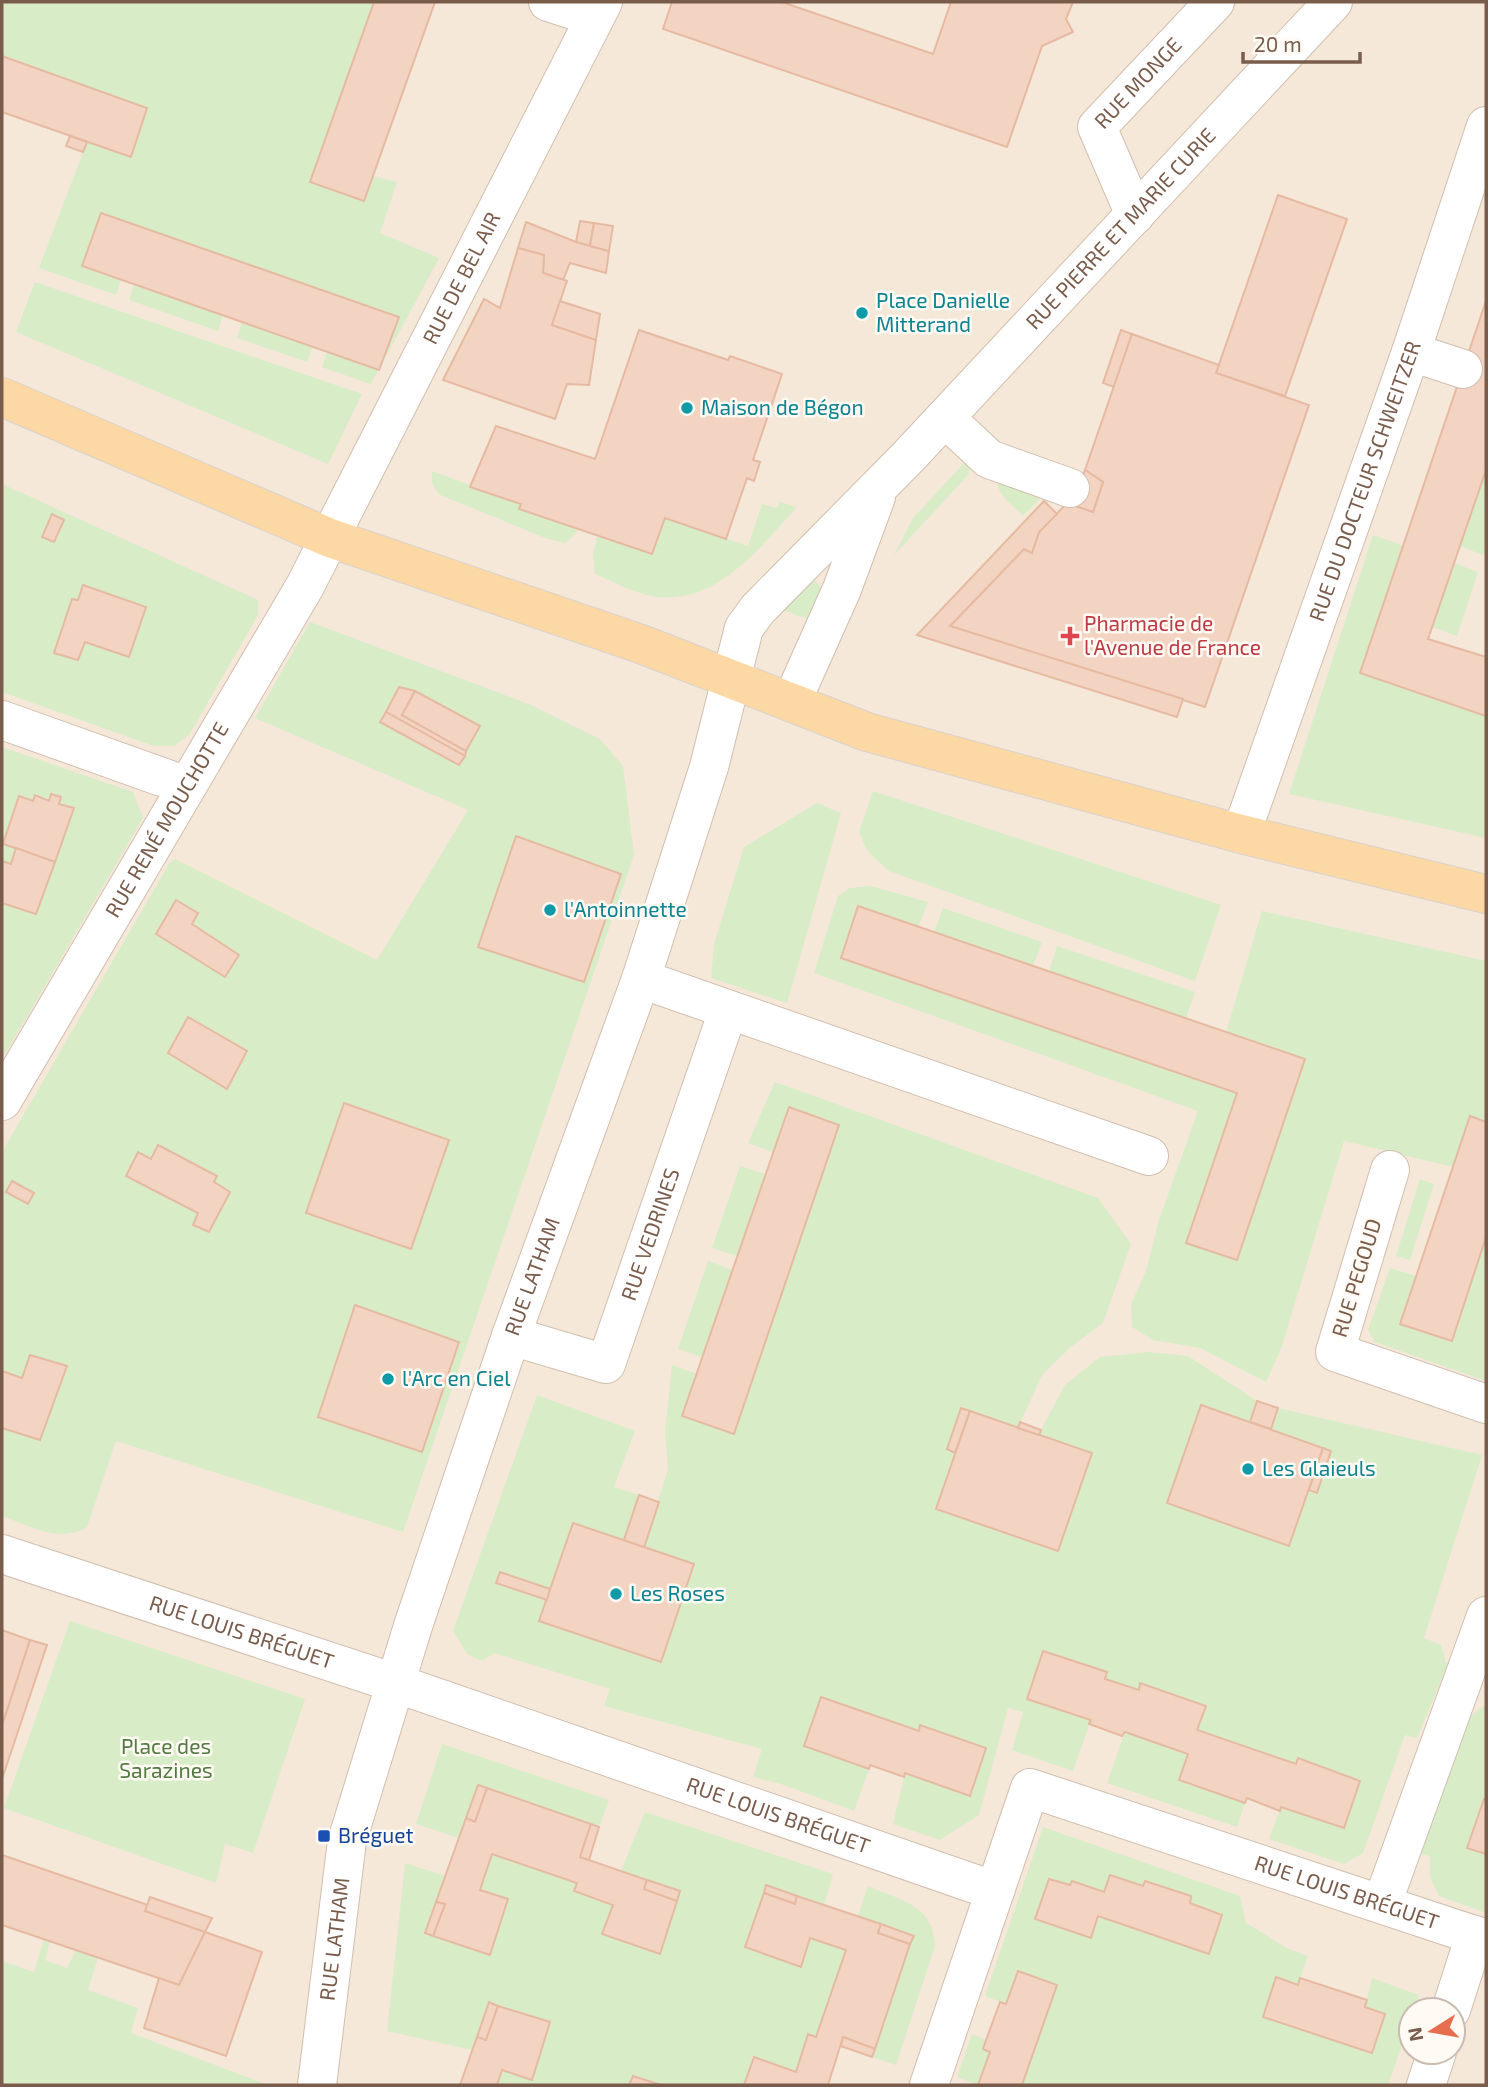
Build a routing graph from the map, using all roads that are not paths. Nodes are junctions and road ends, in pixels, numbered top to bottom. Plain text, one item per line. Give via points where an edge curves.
1 (548, 2) edge
2 (1215, 2) edge
3 (1333, 2) edge
4 (599, 10) edge
5 (1486, 126) edge
6 (1135, 215) junction
7 (1412, 352) junction
8 (1463, 369) dead end
9 (2, 397) edge
10 (945, 418) junction
11 (880, 486) junction
12 (1070, 488) dead end
13 (330, 538) junction
14 (733, 678) junction
15 (792, 701) junction
16 (2, 720) edge
17 (187, 786) junction
18 (1241, 834) junction
19 (1486, 894) edge
20 (641, 979) junction
21 (728, 1011) junction
22 (2, 1101) edge
23 (1149, 1156) dead end
24 (1390, 1170) dead end
25 (511, 1336) junction
26 (1486, 1404) edge
27 (2, 1555) edge
28 (1486, 1616) edge
29 (1476, 1678) edge
30 (395, 1683) junction
31 (995, 1891) junction
32 (1382, 1904) junction
33 (1481, 1937) edge
34 (1457, 1996) edge
35 (1432, 2066) edge
36 (317, 2085) edge
37 (929, 2085) edge
38 (1426, 2085) edge

1 - 4 street, RUE DE BEL AIR
2 - 6 street, RUE MONGE via 1097,127
3 - 6 street, RUE PIERRE ET MARIE CURIE
4 - 13 street, RUE DE BEL AIR
5 - 7 street, RUE DU DOCTEUR SCHWEITZER
6 - 10 street, RUE PIERRE ET MARIE CURIE
7 - 8 street
7 - 18 street, RUE DU DOCTEUR SCHWEITZER
9 - 13 main road
10 - 11 street, RUE PIERRE ET MARIE CURIE
10 - 12 street via 989,459
11 - 14 street, RUE PIERRE ET MARIE CURIE via 758,609 744,628
11 - 15 street, RUE PIERRE ET MARIE CURIE via 842,589
13 - 14 main road
13 - 17 street, RUE RENÉ MOUCHOTTE
14 - 15 main road
14 - 20 street, RUE LATHAM
15 - 18 main road via 898,741
16 - 17 street
17 - 22 street, RUE RENÉ MOUCHOTTE
18 - 19 main road
20 - 21 street
20 - 25 street, RUE LATHAM
21 - 23 street
21 - 25 street, RUE VEDRINES via 606,1364
24 - 26 street, RUE PEGOUD via 1335,1352
25 - 30 street, RUE LATHAM
27 - 30 street, RUE LOUIS BRÉGUET
28 - 29 street
29 - 32 street
30 - 31 street, RUE LOUIS BRÉGUET
30 - 36 street, RUE LATHAM via 347,1841
31 - 32 street, RUE LOUIS BRÉGUET via 1030,1788
31 - 37 street
32 - 33 street, RUE LOUIS BRÉGUET
33 - 34 street
35 - 38 street

